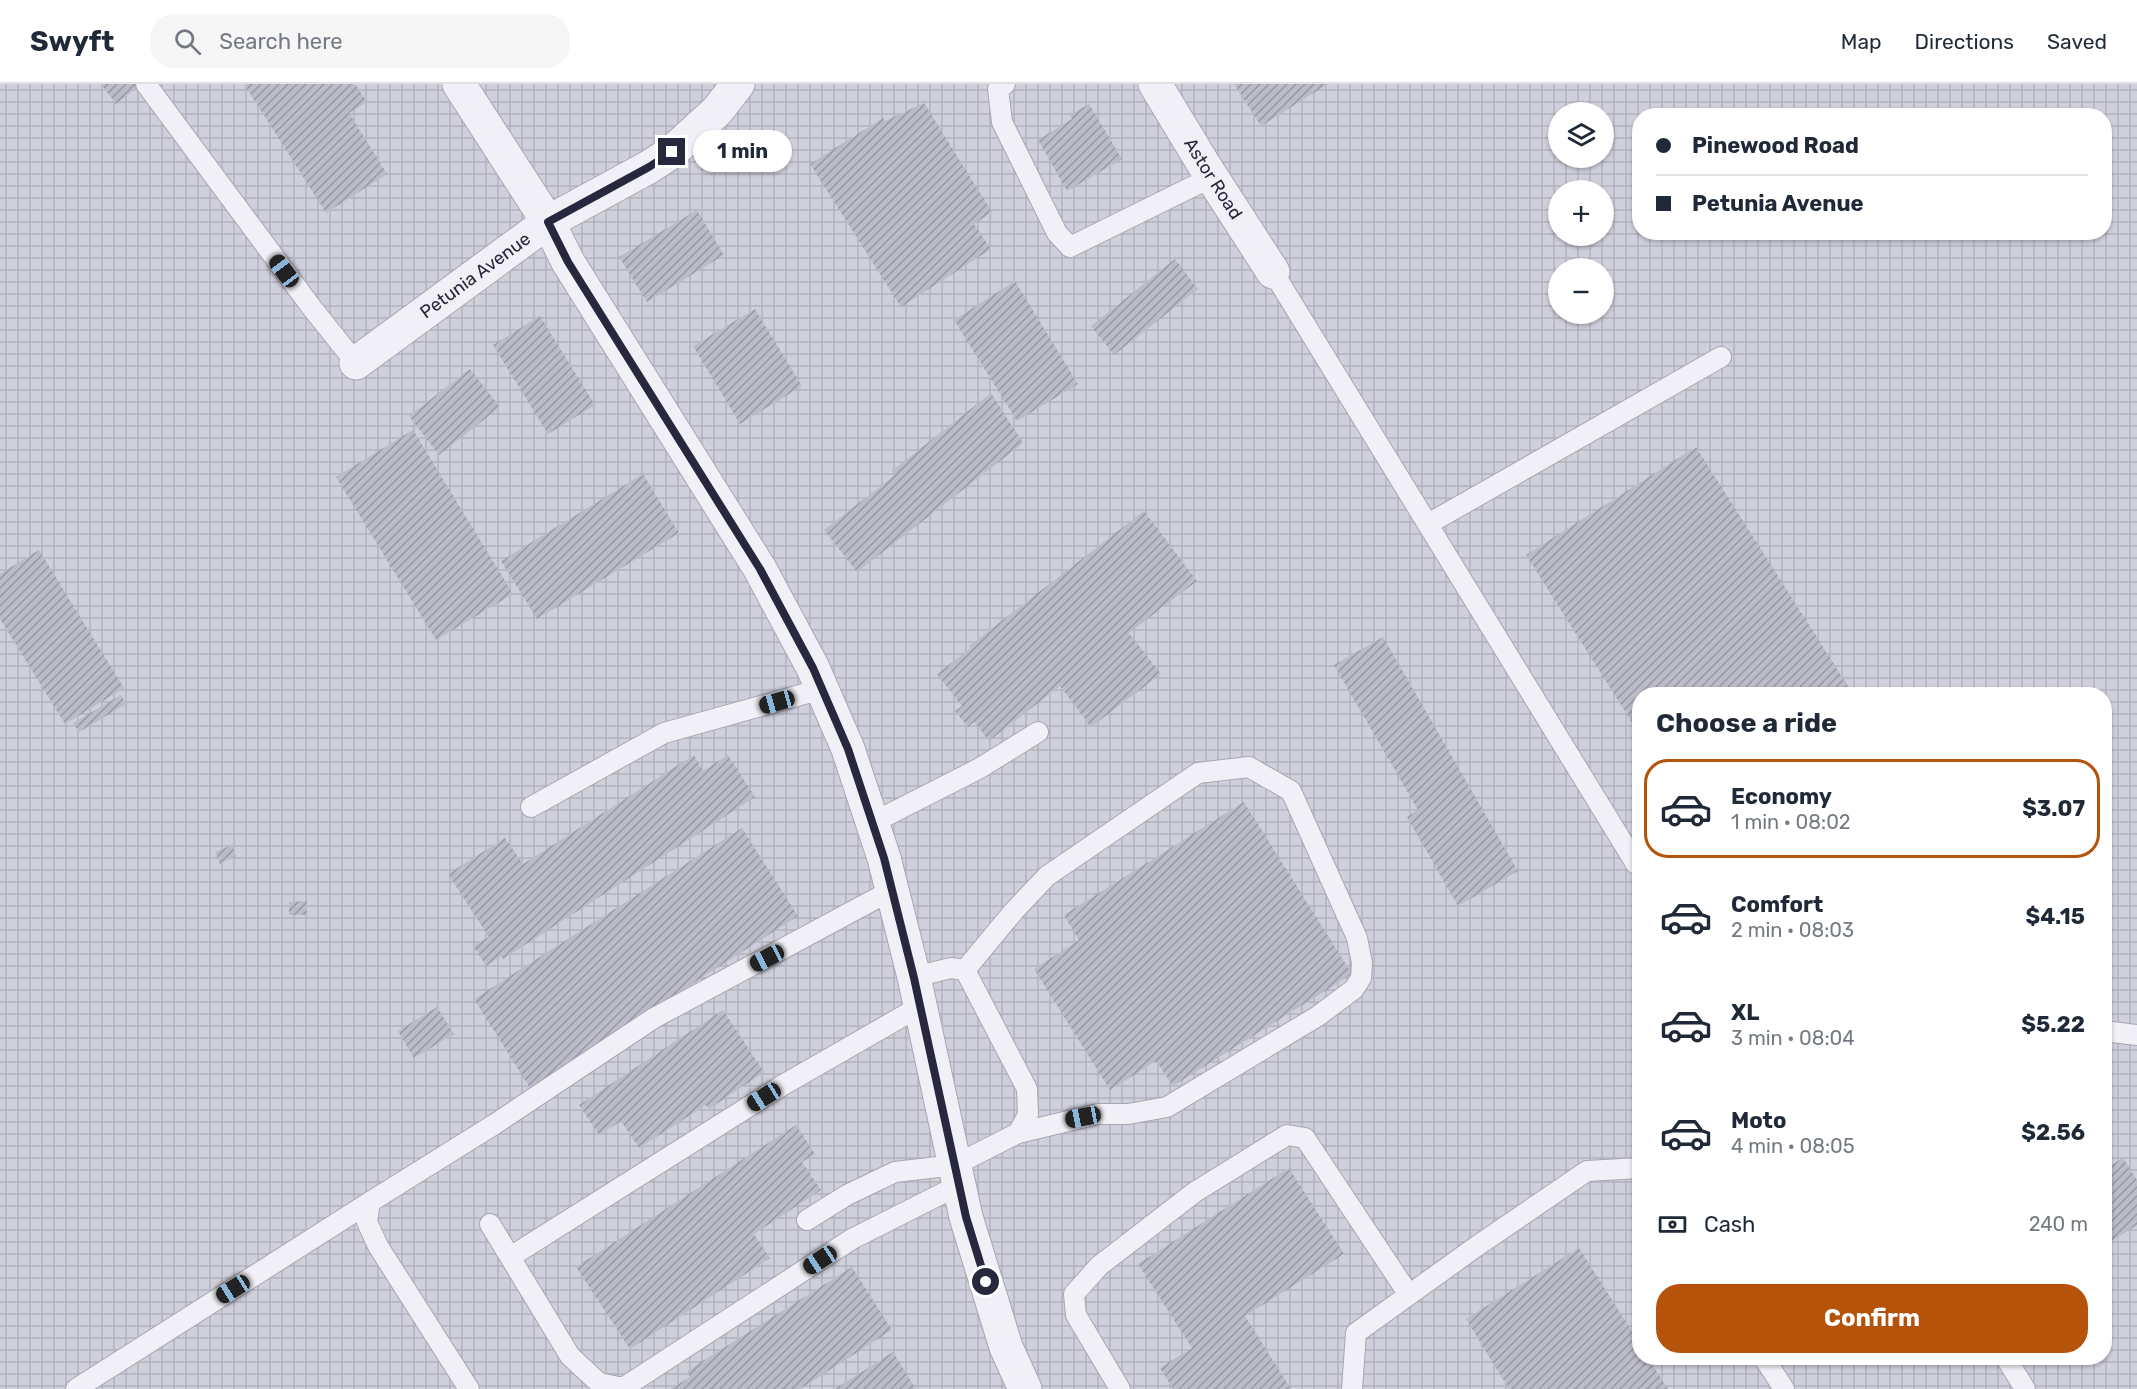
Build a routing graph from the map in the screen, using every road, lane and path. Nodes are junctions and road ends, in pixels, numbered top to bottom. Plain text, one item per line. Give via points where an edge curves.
1 (146, 84) edge
2 (459, 84) edge
3 (738, 84) edge
4 (1005, 84) edge
5 (1155, 84) edge
6 (1212, 177) junction
7 (548, 222) junction
8 (1274, 272) joint
9 (1721, 357) dead end
10 (356, 363) joint
11 (1428, 524) junction
12 (822, 689) junction
13 (1038, 732) dead end
14 (531, 807) dead end
15 (872, 823) junction
16 (1632, 857) edge
17 (892, 890) junction
18 (965, 970) junction
19 (917, 992) junction
20 (2112, 1031) edge
21 (2137, 1035) edge
22 (1018, 1133) junction
23 (1632, 1168) edge
24 (957, 1175) junction
25 (370, 1202) junction
26 (807, 1220) dead end
27 (490, 1224) dead end
28 (510, 1257) junction
29 (1409, 1294) junction
30 (1769, 1365) edge
31 (2010, 1365) edge
32 (76, 1389) edge
33 (469, 1389) edge
34 (1025, 1389) edge
35 (1120, 1389) edge
36 (1352, 1389) edge
37 (1784, 1389) edge
38 (2025, 1389) edge

1 - 10 lane
2 - 7 street
3 - 7 street, Petunia Avenue via 717,111 672,152
4 - 6 lane via 998,89 1002,123 1057,233 1070,247
5 - 6 street, Astor Road
6 - 8 street, Astor Road
7 - 10 street, Petunia Avenue
7 - 12 street via 568,262 760,569
8 - 11 lane
9 - 11 lane
11 - 16 lane
12 - 14 lane via 664,733
12 - 15 street via 848,749
13 - 15 lane via 980,768
15 - 17 street
17 - 19 street
17 - 25 lane via 654,1018
18 - 19 lane via 951,968
18 - 22 lane via 1027,1089 1028,1115
18 - 22 lane via 1047,876 1198,773 1249,767 1291,791 1358,938 1361,978 1354,989 1318,1016 1167,1107 1128,1114 1098,1114
19 - 24 street
19 - 28 lane via 783,1085
20 - 21 lane
22 - 24 lane
23 - 29 lane via 1587,1171
24 - 26 lane via 895,1172
24 - 28 lane via 623,1388 599,1383 570,1356
24 - 34 street via 1006,1347
25 - 32 lane
25 - 33 lane via 367,1221 378,1246
27 - 28 lane
29 - 35 lane via 1305,1138 1287,1135 1195,1192 1099,1266 1074,1294 1076,1315
29 - 36 lane via 1356,1333
30 - 37 lane
31 - 38 lane

